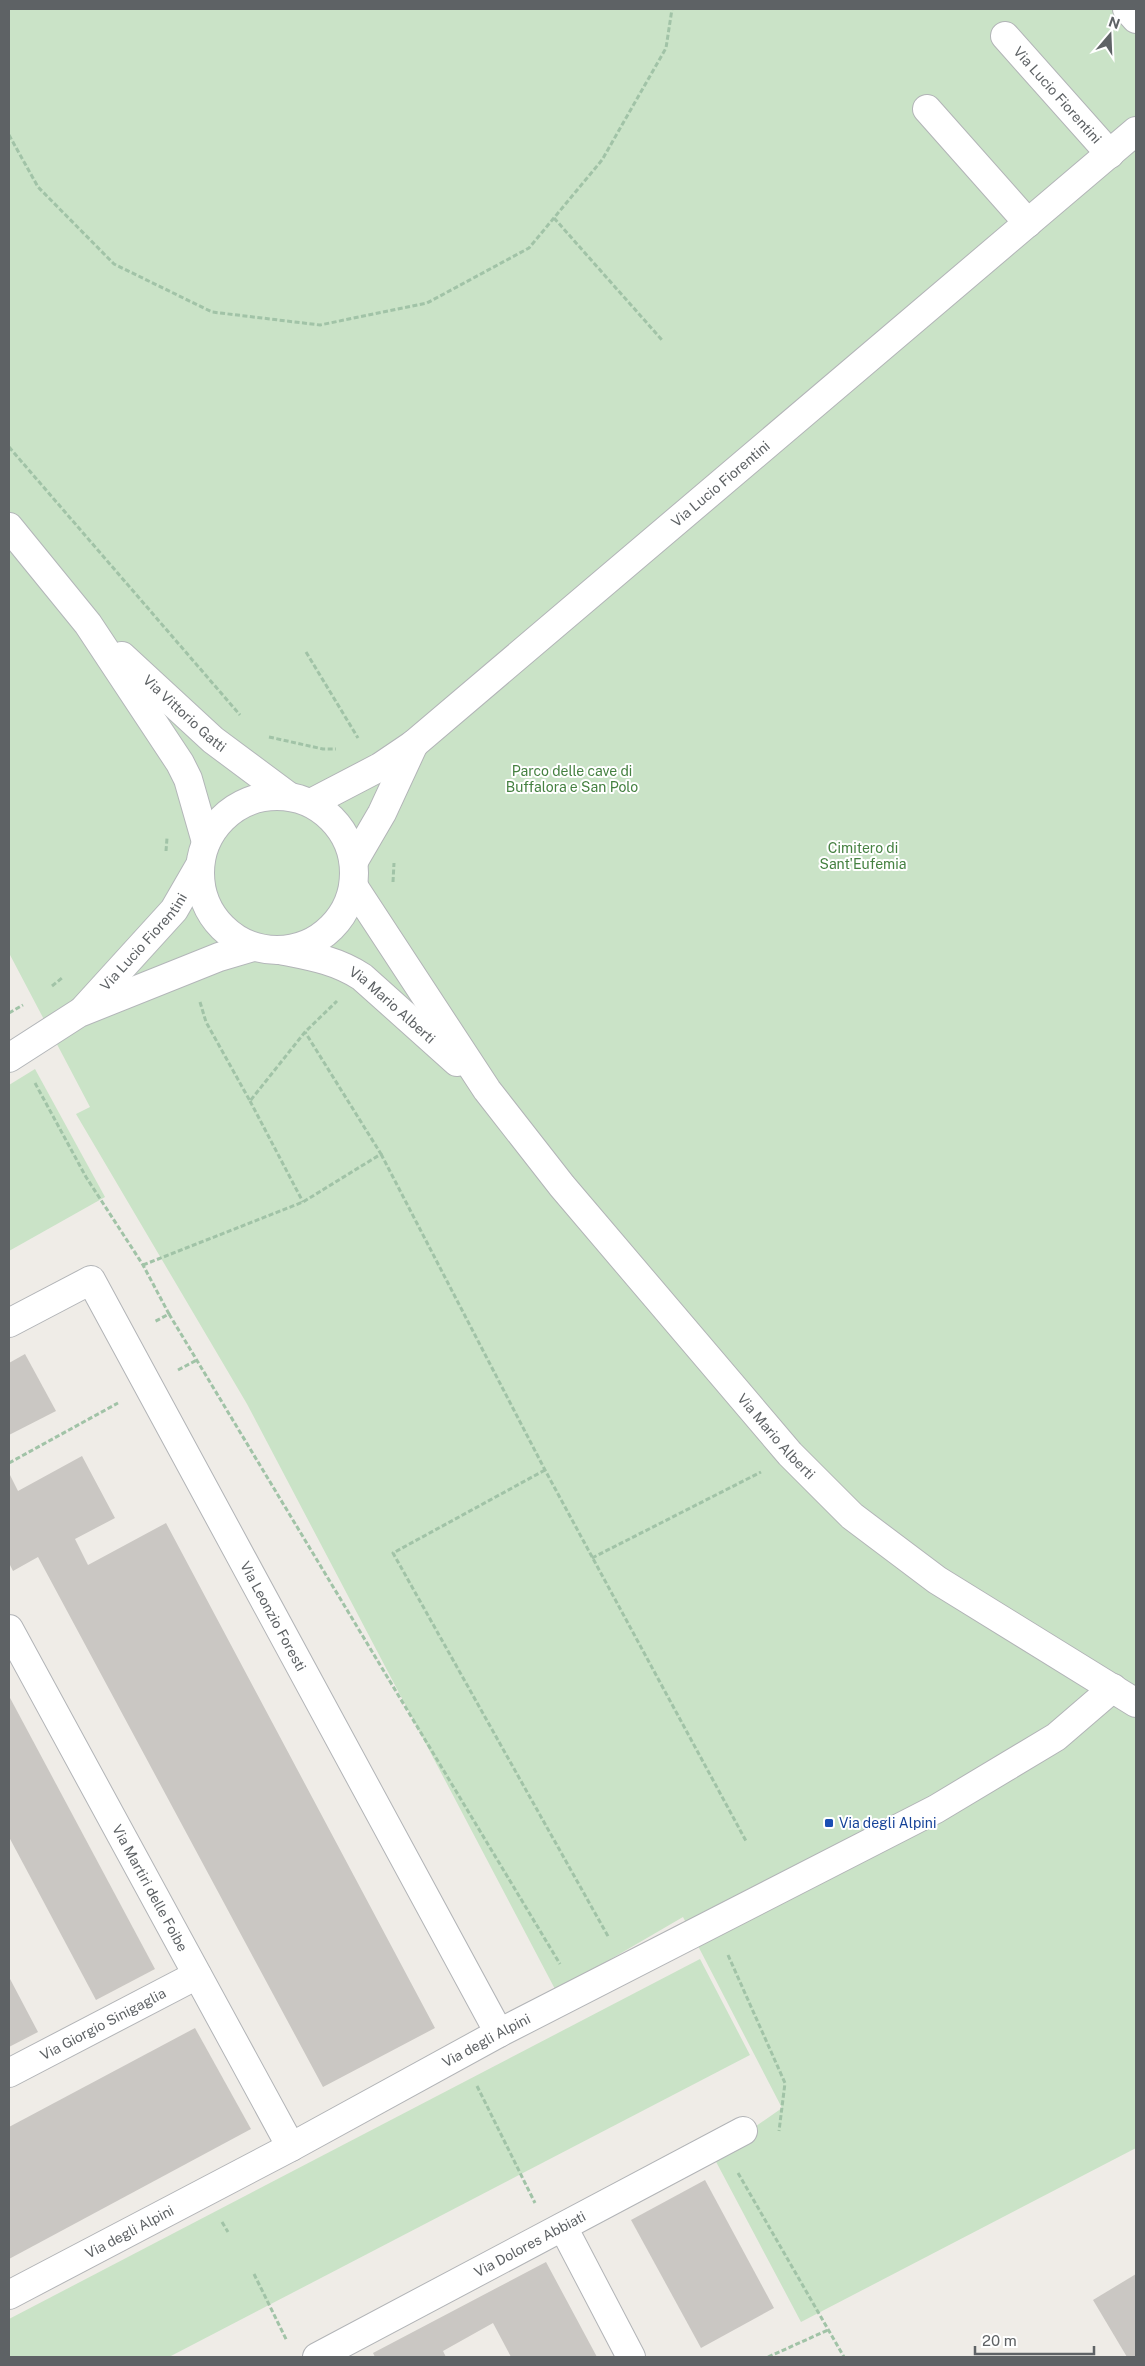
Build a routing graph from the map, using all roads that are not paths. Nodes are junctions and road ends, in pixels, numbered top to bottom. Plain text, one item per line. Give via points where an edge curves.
1 (1127, 9) edge
2 (1136, 19) edge
3 (1005, 36) dead end
4 (927, 109) dead end
5 (1136, 131) edge
6 (1110, 154) junction
7 (1028, 223) junction
8 (9, 528) edge
9 (88, 624) junction
10 (414, 744) junction
11 (299, 799) junction
12 (203, 853) junction
13 (354, 874) junction
14 (266, 949) junction
15 (79, 1013) junction
16 (13, 1055) edge
17 (488, 1090) junction
18 (9, 1323) edge
19 (9, 1629) edge
20 (1113, 1688) junction
21 (1136, 1703) edge
22 (198, 1975) junction
23 (499, 2033) junction
24 (9, 2073) edge
25 (743, 2131) dead end
26 (291, 2147) junction
27 (557, 2230) junction
28 (9, 2295) edge
29 (317, 2357) edge
30 (631, 2357) edge

1 - 2 street
3 - 6 street, Via Lucio Fiorentini
4 - 7 street
5 - 6 street, Via Lucio Fiorentini
6 - 7 street, Via Lucio Fiorentini
7 - 10 street, Via Lucio Fiorentini
8 - 9 street, Via Vittorio Gatti
9 - 11 street, Via Vittorio Gatti via 213,740
9 - 12 street, Via Vittorio Gatti via 180,763 188,779
10 - 11 street, Via Lucio Fiorentini via 380,766
10 - 13 street, Via Lucio Fiorentini
11 - 12 street via 262,796 238,805 219,820
11 - 13 street via 332,817 346,837
12 - 14 street via 201,891 212,915 230,935
12 - 15 street, Via Lucio Fiorentini via 174,910
13 - 14 street via 345,912 328,932 305,945
13 - 17 street, Via Mario Alberti
14 - 15 street, Via Lucio Fiorentini via 219,957
14 - 17 street, Via Mario Alberti via 324,958 345,966
15 - 16 street, Via Lucio Fiorentini
17 - 20 street, Via Mario Alberti via 562,1186 790,1454 852,1516 937,1580
18 - 23 street, Via Leonzio Foresti via 91,1280
19 - 22 street, Via Martiri delle Foibe
20 - 21 street, Via Mario Alberti
20 - 23 street, Via degli Alpini via 1056,1737 936,1809
22 - 24 street, Via Giorgio Sinigaglia
22 - 26 street, Via Martiri delle Foibe
23 - 26 street, Via degli Alpini
25 - 27 street, Via Dolores Abbiati
26 - 28 street, Via degli Alpini
27 - 29 street, Via Dolores Abbiati
27 - 30 street

